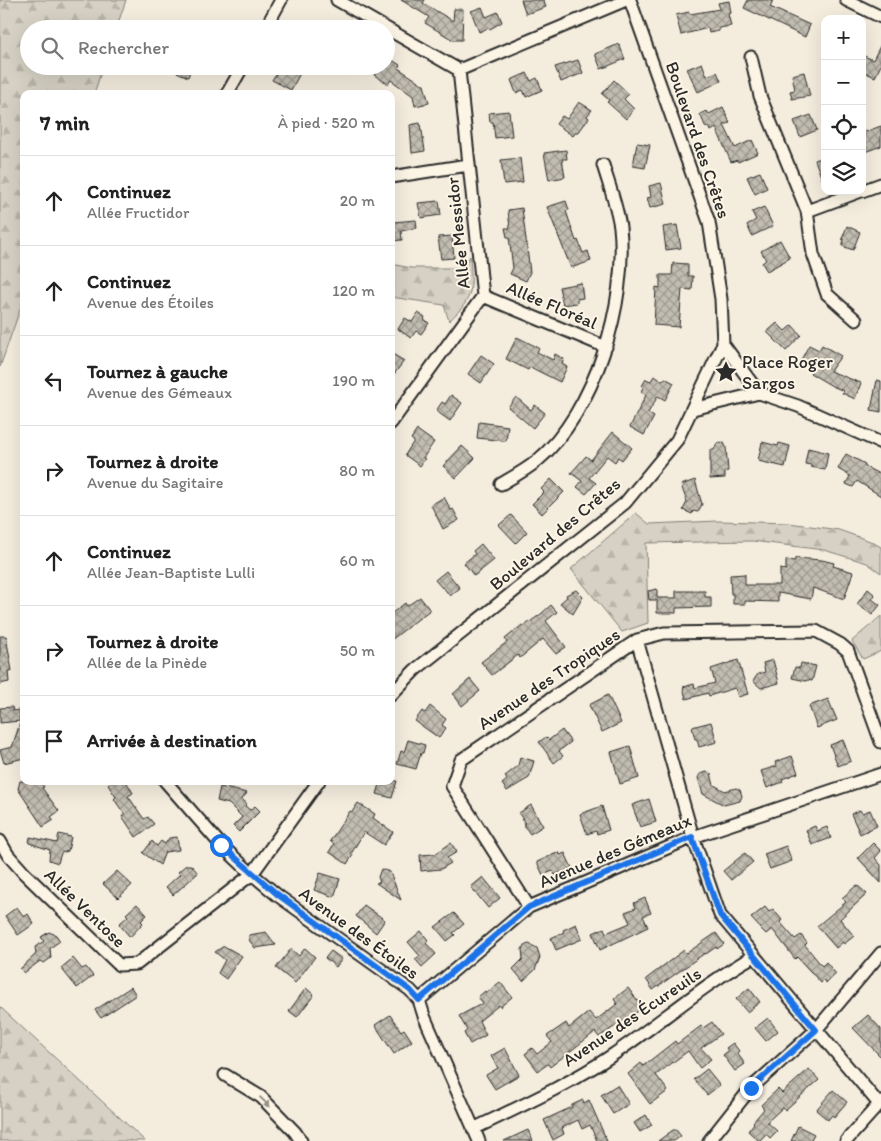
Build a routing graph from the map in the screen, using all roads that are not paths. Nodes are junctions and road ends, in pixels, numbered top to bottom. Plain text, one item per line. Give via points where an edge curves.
1 (281, 0) edge
2 (337, 0) edge
3 (626, 0) edge
4 (630, 0) edge
5 (846, 0) edge
6 (881, 17) edge
7 (270, 20) edge
8 (372, 20) edge
9 (395, 33) edge
10 (751, 57) dead end
11 (459, 70) junction
12 (238, 75) edge
13 (229, 90) edge
14 (468, 165) junction
15 (603, 165) dead end
16 (395, 176) edge
17 (881, 184) edge
18 (866, 189) edge
19 (850, 195) edge
20 (807, 211) junction
21 (483, 296) junction
22 (856, 320) dead end
23 (723, 344) junction
24 (606, 347) junction
25 (759, 393) junction
26 (693, 409) junction
27 (395, 415) edge
28 (881, 443) edge
29 (501, 484) dead end
30 (637, 640) junction
31 (395, 691) edge
32 (881, 742) edge
33 (881, 774) edge
34 (168, 785) edge
35 (316, 785) edge
36 (692, 837) junction
37 (0, 841) edge
38 (252, 874) junction
39 (529, 907) junction
40 (881, 953) edge
41 (754, 956) junction
42 (419, 1000) junction
43 (816, 1030) junction
44 (225, 1075) dead end
45 (880, 1103) edge
46 (473, 1129) junction
47 (301, 1141) edge
48 (479, 1141) edge
49 (708, 1141) edge
50 (846, 1141) edge

1 - 7 street
2 - 8 street
3 - 11 street
4 - 23 street, Boulevard des Crêtes via 710,222 722,299
5 - 6 street
9 - 11 street
10 - 20 street via 760,96
11 - 14 street, Allée Messidor
12 - 13 street
14 - 16 street
14 - 21 street, Allée Messidor
15 - 24 street via 620,227 615,310
17 - 18 street
19 - 20 street
20 - 22 street via 813,254 827,294
21 - 24 street, Allée Floréal
21 - 27 street, Allée Messidor
23 - 25 street
23 - 26 street, Boulevard des Crêtes
24 - 29 street via 595,377 558,440 536,462
25 - 26 street
25 - 28 street via 798,406
26 - 31 street, Boulevard des Crêtes via 677,440 624,504 414,670
30 - 32 street, Avenue des Tropiques via 664,633 816,631 848,651
30 - 36 street
30 - 39 street, Avenue des Tropiques via 461,760 452,786
33 - 36 street, Avenue des Gémeaux
34 - 38 street, Avenue des Étoiles via 221,845
35 - 38 street
36 - 39 street, Avenue des Gémeaux
36 - 41 street via 720,915
37 - 38 street, Allée Ventose via 24,873 119,965 137,964
38 - 42 street, Avenue des Étoiles via 410,990
39 - 42 street, Avenue des Gémeaux
40 - 43 street
41 - 43 street
41 - 46 street, Avenue des Écureuils via 615,1054
42 - 46 street, Avenue des Étoiles
43 - 45 street
43 - 49 street via 751,1088
44 -> 47 street via 261,1097
45 - 50 street
46 - 48 street, Avenue des Étoiles

